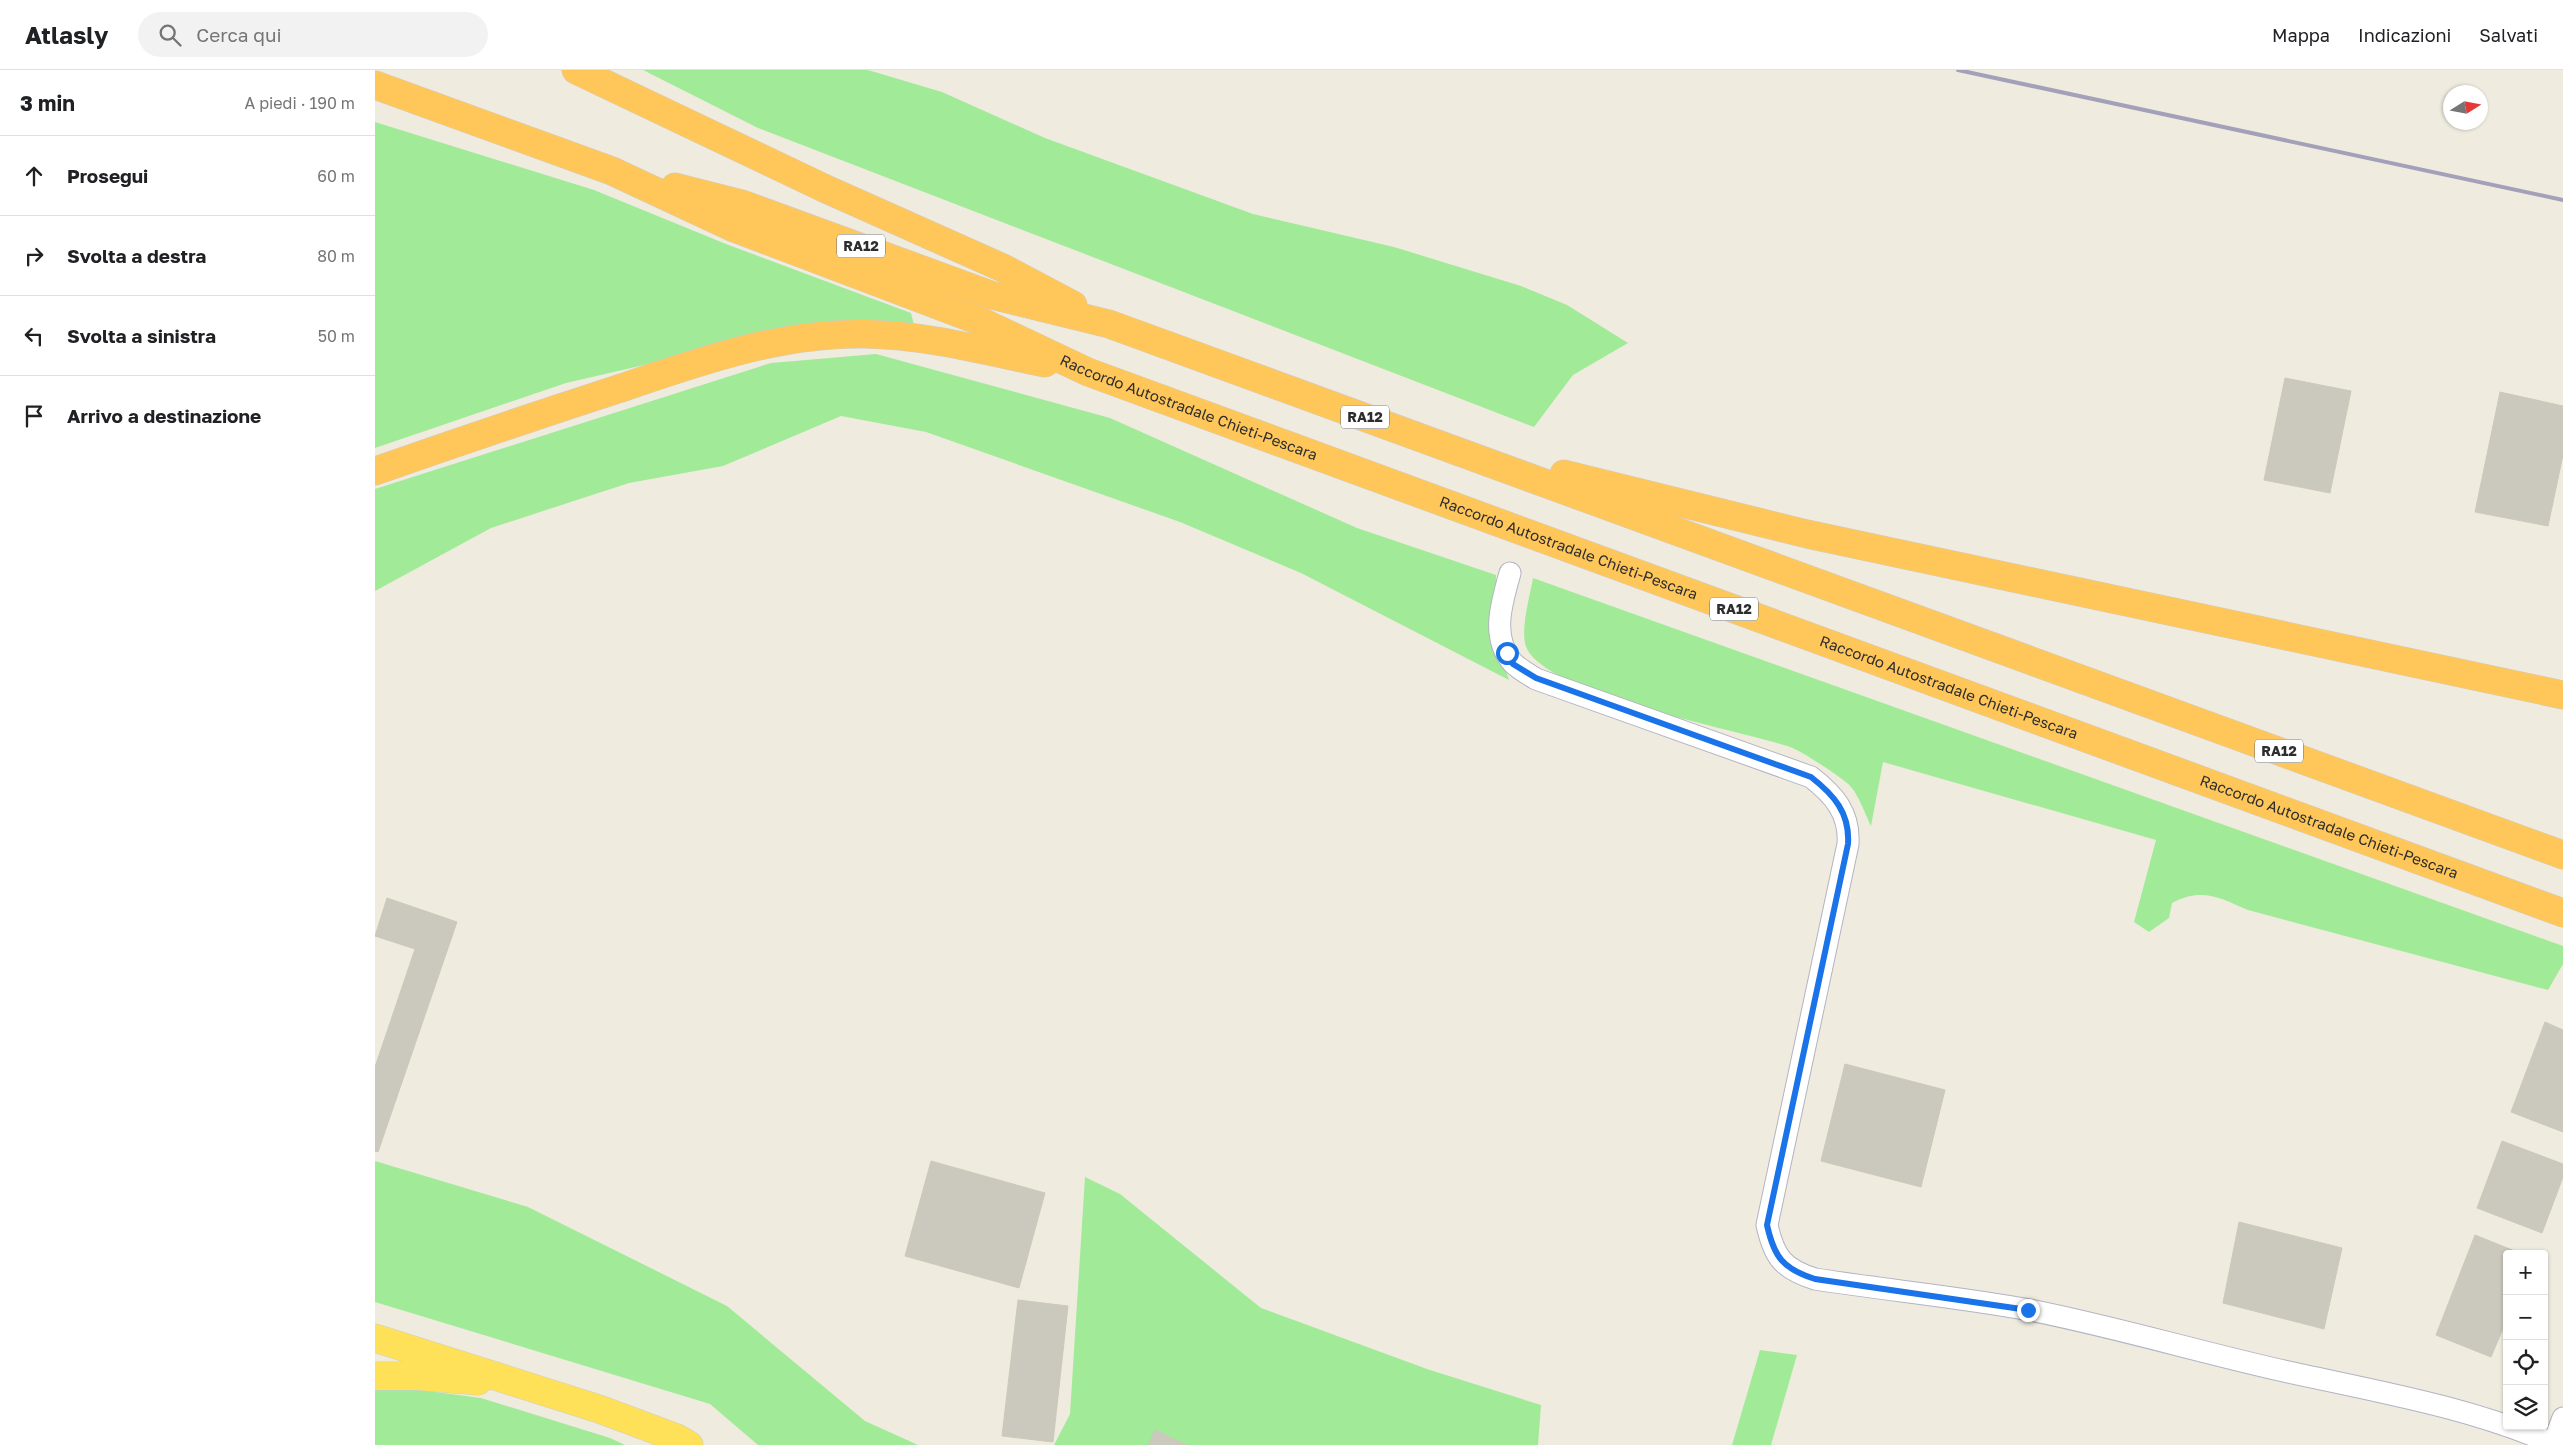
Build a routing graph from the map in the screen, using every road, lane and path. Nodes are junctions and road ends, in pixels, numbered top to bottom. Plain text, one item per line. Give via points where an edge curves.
1 (576, 70) edge
2 (375, 84) edge
3 (612, 171) junction
4 (1109, 324) junction
5 (1088, 372) junction
6 (1430, 441) junction
7 (375, 471) edge
8 (1510, 573) dead end
9 (2563, 695) edge
10 (2563, 855) edge
11 (2563, 913) edge
12 (375, 1338) edge
13 (375, 1376) edge
14 (517, 1384) junction
15 (2563, 1418) edge
16 (2555, 1444) edge
17 (689, 1445) edge

1 - 4 highway via 826,189 1003,268
2 - 3 highway, Raccordo Autostradale Chieti-Pescara / RA12
3 - 4 highway, Raccordo Autostradale Chieti-Pescara / RA12 via 742,204 991,295
3 - 5 highway, Raccordo Autostradale Chieti-Pescara / RA12 via 734,228 982,322
4 - 6 highway, Raccordo Autostradale Chieti-Pescara / RA12
5 - 7 highway via 926,340 865,334 809,338 749,349 690,365
5 - 11 highway, Raccordo Autostradale Chieti-Pescara / RA12
6 - 9 highway via 1807,534
6 - 10 highway, Raccordo Autostradale Chieti-Pescara / RA12
8 - 16 lane via 1499,621 1500,636 1513,664 1545,682 1811,777 1829,791 1846,819 1848,844 1767,1225 1771,1244 1780,1260 1795,1273 1815,1279 2028,1310 2116,1328 2199,1352 2432,1404
12 - 14 highway
13 - 14 highway
14 - 17 highway via 599,1409
15 - 16 lane

